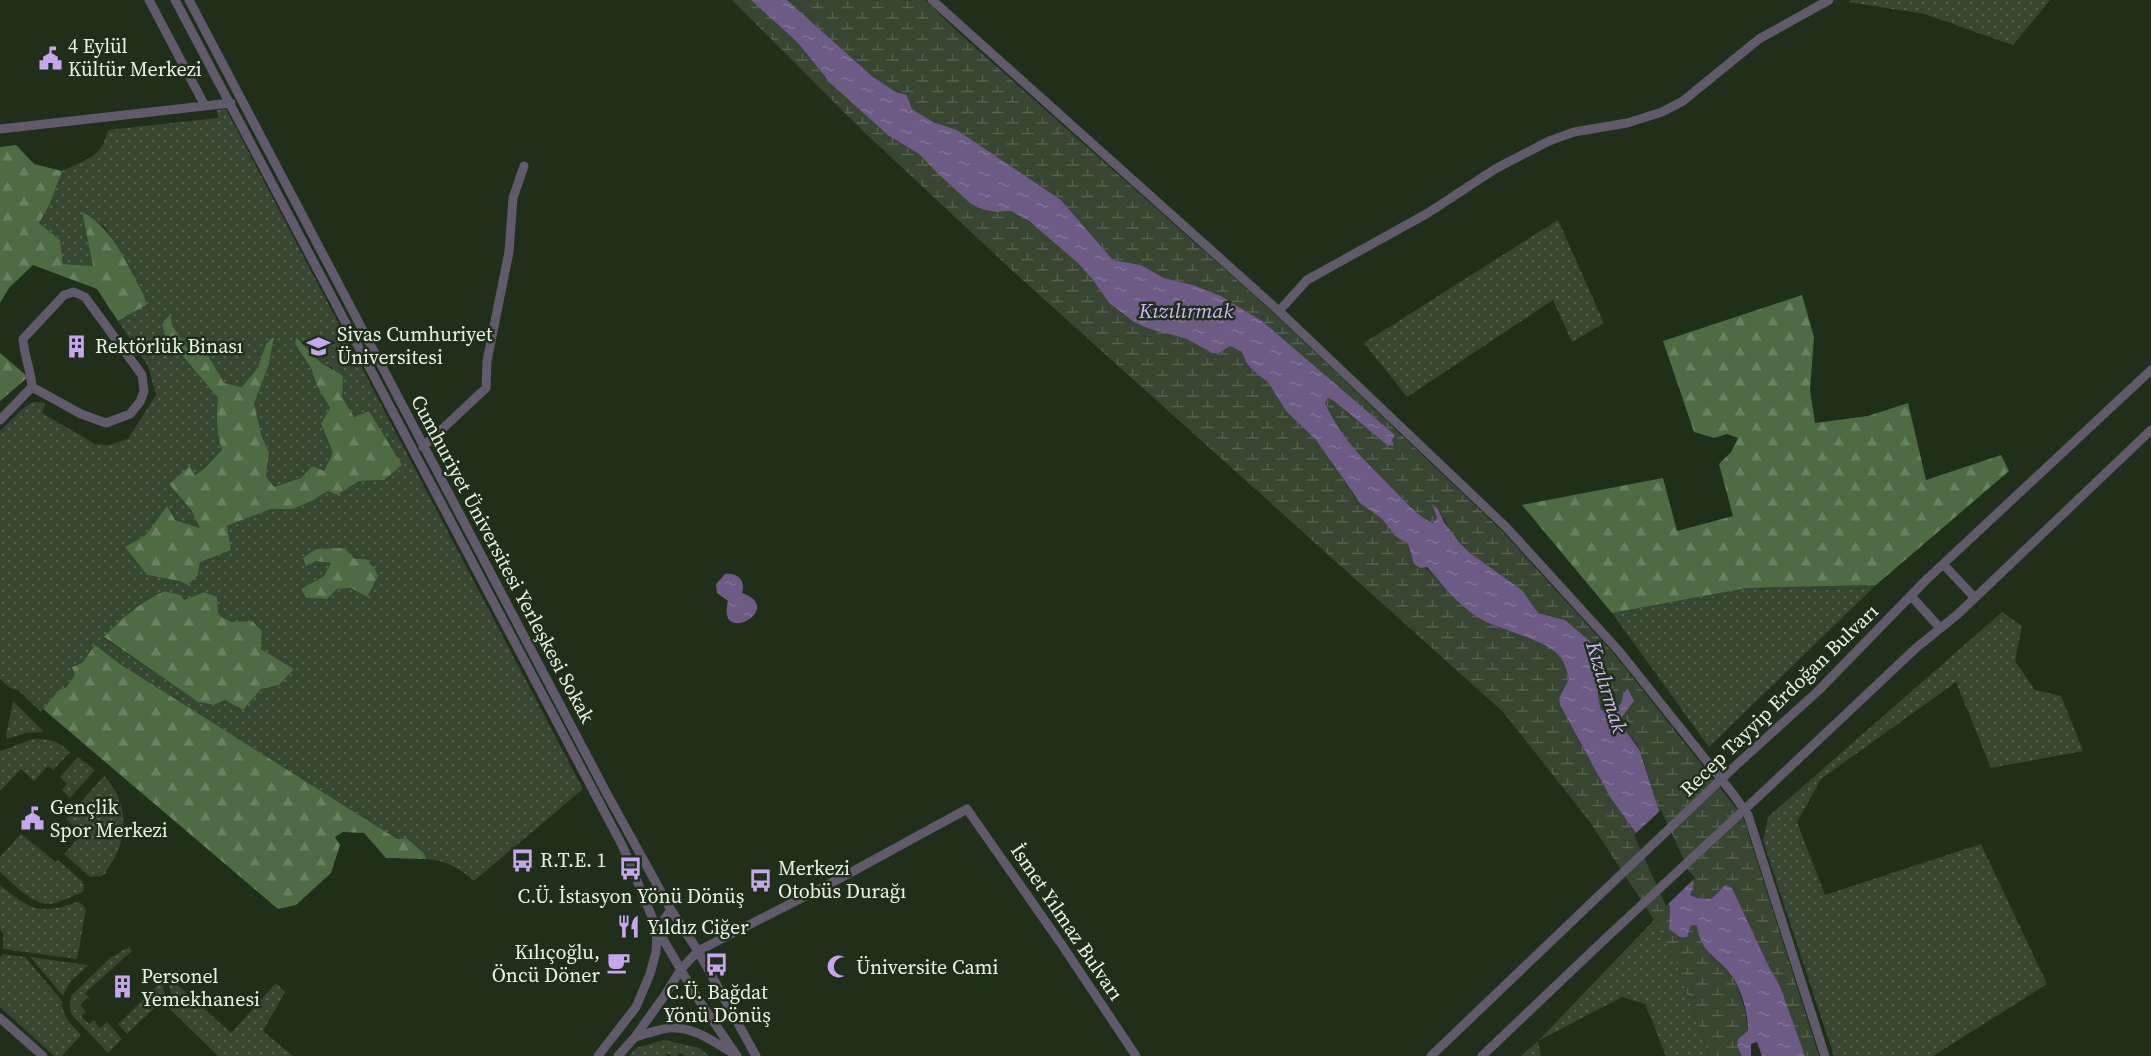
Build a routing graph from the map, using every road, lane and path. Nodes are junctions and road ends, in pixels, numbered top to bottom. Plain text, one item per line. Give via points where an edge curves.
1 (149, 0) edge
2 (175, 0) edge
3 (189, 0) edge
4 (932, 0) edge
5 (1829, 0) edge
6 (231, 103) junction
7 (206, 106) junction
8 (0, 129) edge
9 (524, 166) dead end
10 (1279, 311) junction
11 (2151, 370) edge
12 (32, 387) junction
13 (0, 420) edge
14 (2151, 430) edge
15 (423, 447) junction
16 (1944, 565) junction
17 (1912, 597) junction
18 (1974, 597) junction
19 (1940, 628) junction
20 (671, 910) junction
21 (657, 929) junction
22 (698, 951) junction
23 (681, 969) junction
24 (0, 1018) edge
25 (0, 1025) edge
26 (635, 1037) junction
27 (33, 1056) edge
28 (43, 1056) edge
29 (598, 1056) edge
30 (618, 1056) edge
31 (737, 1056) edge
32 (756, 1056) edge
33 (1136, 1056) edge
34 (1431, 1056) edge
35 (1482, 1056) edge
36 (1825, 1056) edge

1 - 7 street
2 - 6 street, Cumhuriyet Üniversitesi Yerleşkesi Sokak
3 - 15 street, Cumhuriyet Üniversitesi Yerleşkesi Sokak
4 - 10 street
5 - 10 street via 1759,39 1683,101 1662,112 1628,123 1574,132 1495,170 1428,213 1307,280
6 - 7 street
6 - 21 street, Cumhuriyet Üniversitesi Yerleşkesi Sokak via 623,847
7 - 8 street
9 - 15 street via 513,198 509,252 487,361 486,388
10 - 36 street via 1506,527 1619,651 1733,794 1748,815
11 - 16 street, Recep Tayyip Erdoğan Bulvarı
12 - 12 street via 106,423 130,414 144,391 142,375 84,297 74,292 64,295 23,339
12 - 13 street
14 - 18 street
15 - 20 street, Cumhuriyet Üniversitesi Yerleşkesi Sokak
16 - 17 street, Recep Tayyip Erdoğan Bulvarı
16 - 18 street
17 - 19 street
17 - 34 street, Recep Tayyip Erdoğan Bulvarı, bridge via 1818,691
18 - 19 street
19 - 35 street, bridge
20 - 21 street
20 - 22 street, Cumhuriyet Üniversitesi Yerleşkesi Sokak
21 - 23 street, Cumhuriyet Üniversitesi Yerleşkesi Sokak
21 - 29 street, Cumhuriyet Üniversitesi Yerleşkesi Sokak via 656,952 636,1007
22 - 23 street
22 - 32 street, Cumhuriyet Üniversitesi Yerleşkesi Sokak
22 - 33 street, İsmet Yılmaz Bulvarı via 967,809
23 - 26 street
23 - 31 street, Cumhuriyet Üniversitesi Yerleşkesi Sokak
24 - 28 street
25 - 27 street
26 - 30 street
26 - 31 street, Cumhuriyet Üniversitesi Yerleşkesi Sokak via 670,1028 688,1031

